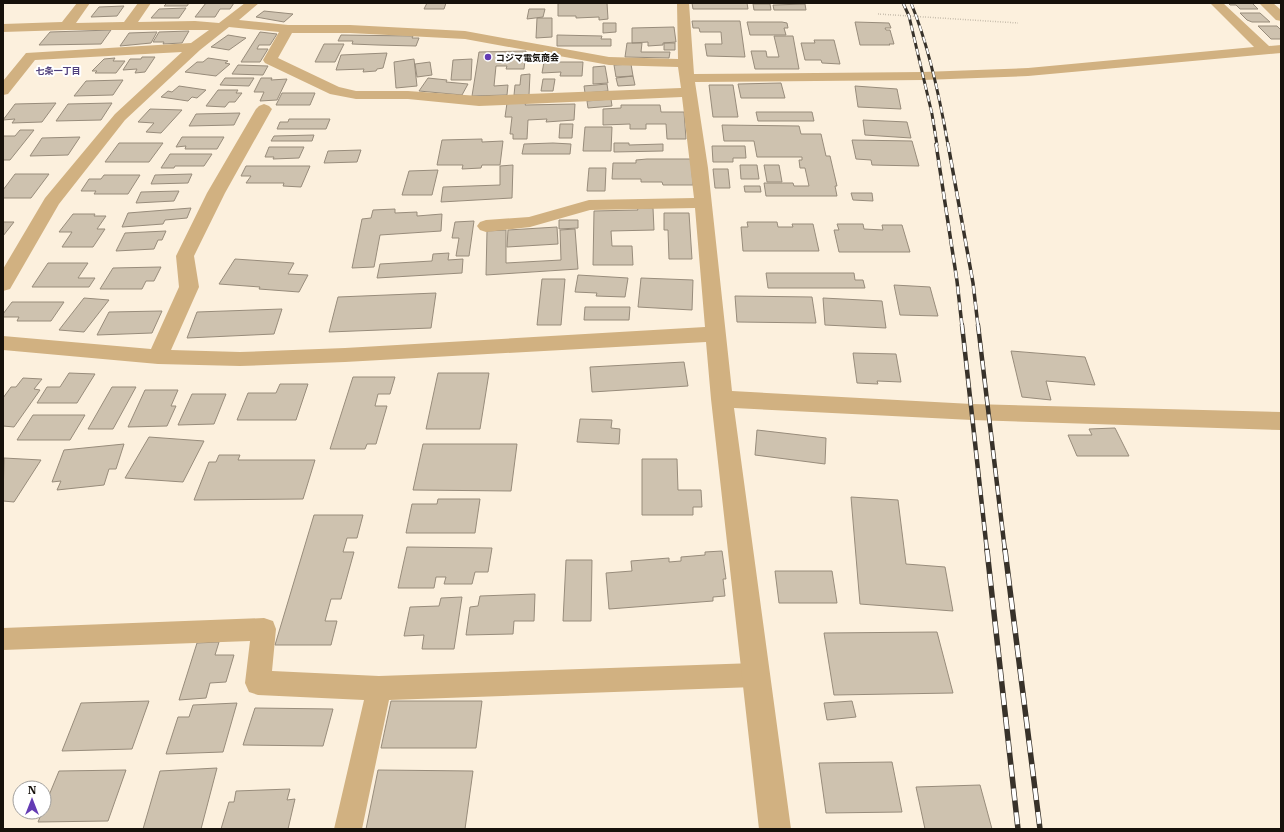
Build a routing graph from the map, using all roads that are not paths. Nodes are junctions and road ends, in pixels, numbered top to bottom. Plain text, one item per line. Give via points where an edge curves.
1 (84, 3) edge
2 (145, 3) edge
3 (253, 3) edge
4 (683, 3) edge
5 (1216, 3) edge
6 (1265, 3) edge
7 (1281, 17) edge
8 (225, 25) junction
9 (66, 26) junction
10 (128, 26) junction
11 (3, 28) edge
12 (288, 29) junction
13 (195, 47) junction
14 (1281, 49) edge
15 (1265, 50) junction
16 (685, 63) junction
17 (689, 85) junction
18 (3, 91) edge
19 (264, 109) dead end
20 (703, 203) junction
21 (486, 226) dead end
22 (3, 285) edge
23 (716, 334) junction
24 (3, 343) edge
25 (158, 357) junction
26 (722, 399) junction
27 (1281, 421) edge
28 (3, 639) edge
29 (755, 675) junction
30 (379, 688) junction
31 (348, 829) edge
32 (775, 829) edge

1 - 9 street
2 - 10 street
3 - 8 street
4 - 16 street
5 - 15 street
6 - 7 street
8 - 10 street
8 - 12 street
8 - 13 street
9 - 10 street
9 - 11 street
12 - 16 street via 465,35 609,61
12 - 17 street via 270,60 335,91 356,95 408,95 493,101
13 - 18 street via 31,56
13 - 22 street via 120,117 51,202
14 - 15 street
15 - 17 street via 1028,72
16 - 17 street
17 - 20 street
19 - 25 street via 216,193 185,256 189,286
20 - 21 street via 589,205 530,222
20 - 23 street
23 - 25 street via 345,355 240,359
23 - 26 street
24 - 25 street
26 - 27 street via 972,412
26 - 29 street
28 - 30 lane via 264,629 258,683
29 - 30 lane
29 - 32 street
30 - 31 lane

